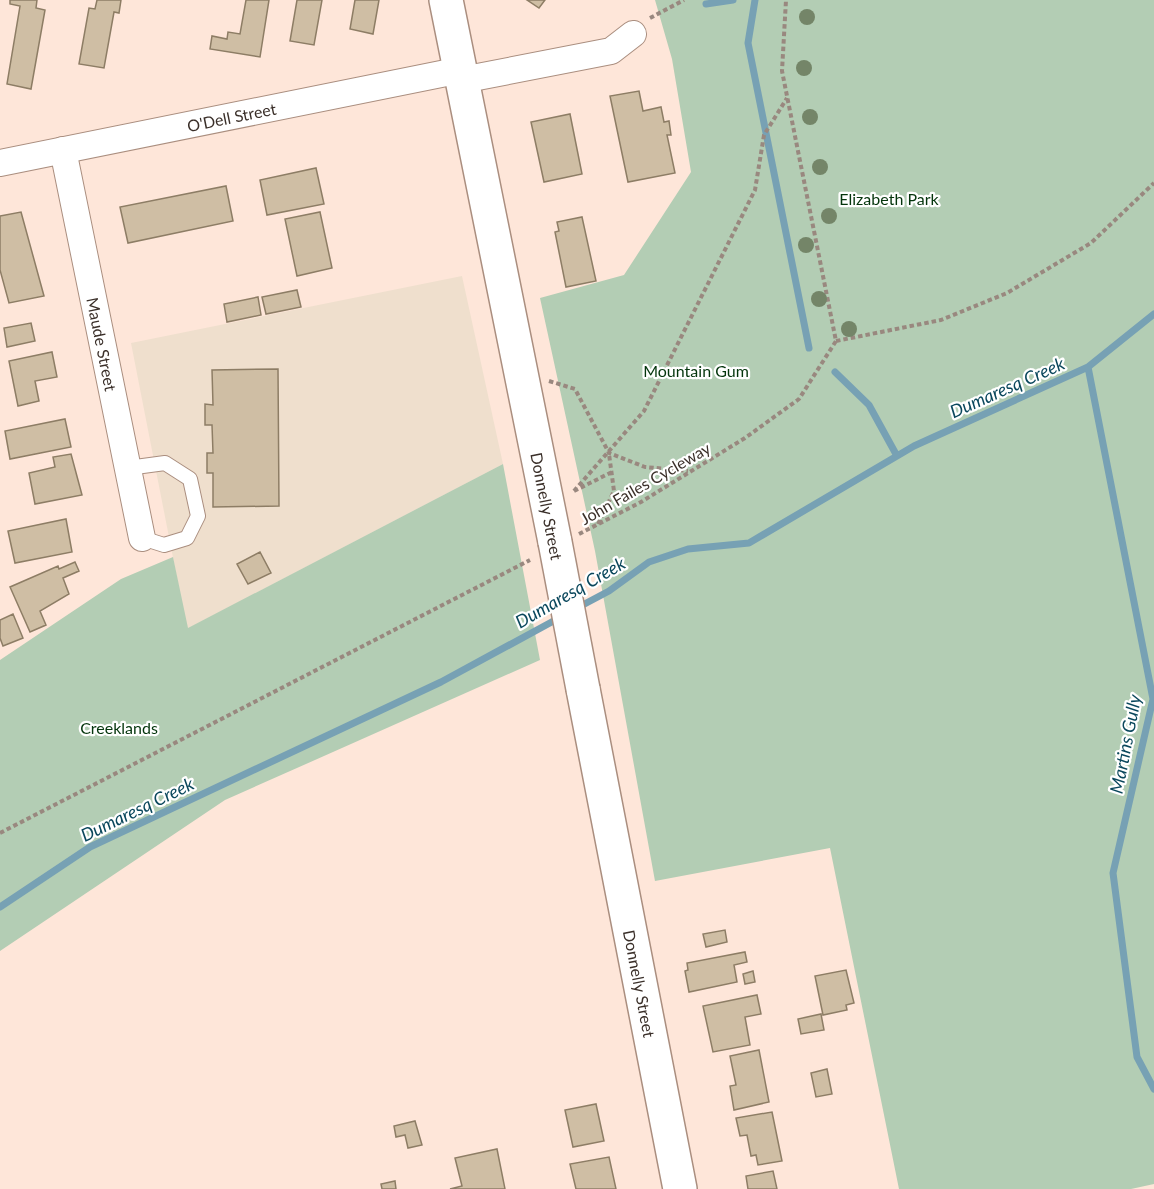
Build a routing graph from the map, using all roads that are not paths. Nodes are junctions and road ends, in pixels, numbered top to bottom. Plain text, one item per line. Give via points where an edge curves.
1 (446, 0) edge
2 (633, 34) dead end
3 (461, 75) junction
4 (63, 150) junction
5 (0, 162) edge
6 (128, 468) junction
7 (142, 538) joint
8 (680, 1189) edge

1 - 3 street, Donnelly Street
2 - 3 street, O'Dell Street via 611,51
3 - 4 street, O'Dell Street
3 - 8 street, Donnelly Street, bridge
4 - 5 street, O'Dell Street
4 - 6 street, Maude Street
6 - 7 street, Maude Street
6 - 7 lane via 165,463 190,478 198,516 187,538 164,545

